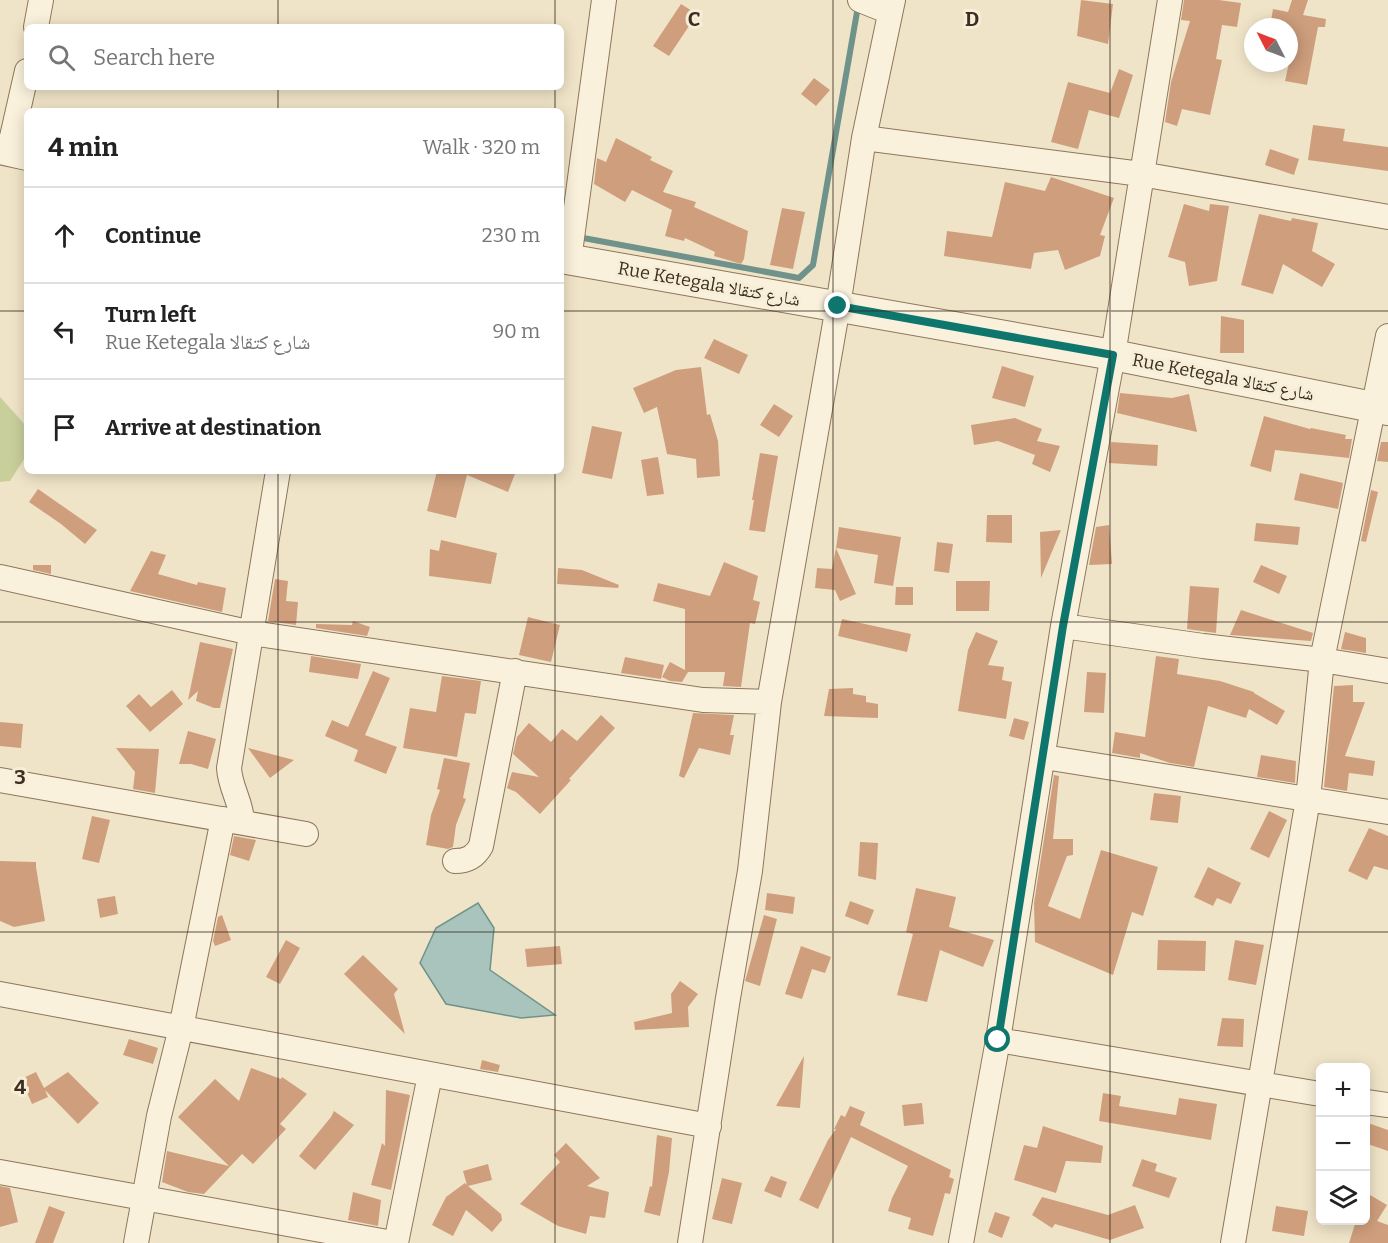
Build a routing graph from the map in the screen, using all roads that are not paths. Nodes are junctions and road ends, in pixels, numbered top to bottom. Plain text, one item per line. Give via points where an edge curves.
1 (41, 0) edge
2 (604, 0) edge
3 (860, 0) edge
4 (1170, 0) edge
5 (892, 6) edge
6 (37, 24) edge
7 (24, 86) edge
8 (864, 138) junction
9 (12, 151) edge
10 (1141, 174) junction
11 (1388, 217) edge
12 (565, 259) edge
13 (838, 306) junction
14 (1388, 336) edge
15 (1113, 355) junction
16 (1381, 408) edge
17 (278, 474) edge
18 (0, 577) edge
19 (1063, 626) junction
20 (252, 633) junction
21 (1322, 660) junction
22 (515, 671) junction
23 (1388, 671) edge
24 (769, 702) junction
25 (1044, 758) junction
26 (0, 780) edge
27 (1308, 799) junction
28 (1388, 812) edge
29 (232, 820) junction
30 (306, 834) dead end
31 (455, 861) dead end
32 (0, 994) edge
33 (181, 1028) junction
34 (998, 1040) junction
35 (430, 1075) junction
36 (1259, 1085) junction
37 (1316, 1093) edge
38 (1370, 1102) edge
39 (1388, 1105) edge
40 (709, 1126) junction
41 (0, 1172) edge
42 (144, 1198) junction
43 (136, 1243) edge
44 (394, 1243) edge
45 (690, 1243) edge
46 (961, 1243) edge
47 (1233, 1243) edge

1 - 6 street
2 - 12 street
3 - 5 street
4 - 10 street
5 - 8 street
7 - 9 street
8 - 10 street
8 - 13 street
10 - 11 street
10 - 15 street
12 - 13 street, Rue Ketegala شارع كتقالا
13 - 15 street, Rue Ketegala شارع كتقالا
13 - 24 street
14 - 16 street
15 - 16 street, Rue Ketegala شارع كتقالا
15 - 19 street
16 - 21 street
17 - 20 street
18 - 20 street
19 - 21 street
19 - 25 street
20 - 22 street
20 - 29 street via 230,768 232,788 242,810
21 - 23 street
21 - 27 street
22 - 24 street via 703,700
22 - 31 street via 481,846 468,859
24 - 40 street via 750,871
25 - 27 street
25 - 34 street
26 - 29 street
27 - 28 street
27 - 36 street
29 - 30 street
29 - 33 street
32 - 33 street
33 - 35 street
33 - 42 street
34 - 36 street
34 - 46 street
35 - 40 street
35 - 44 street
36 - 37 street
36 - 47 street
38 - 39 street
40 - 45 street
41 - 42 street
42 - 43 street
42 - 44 street

